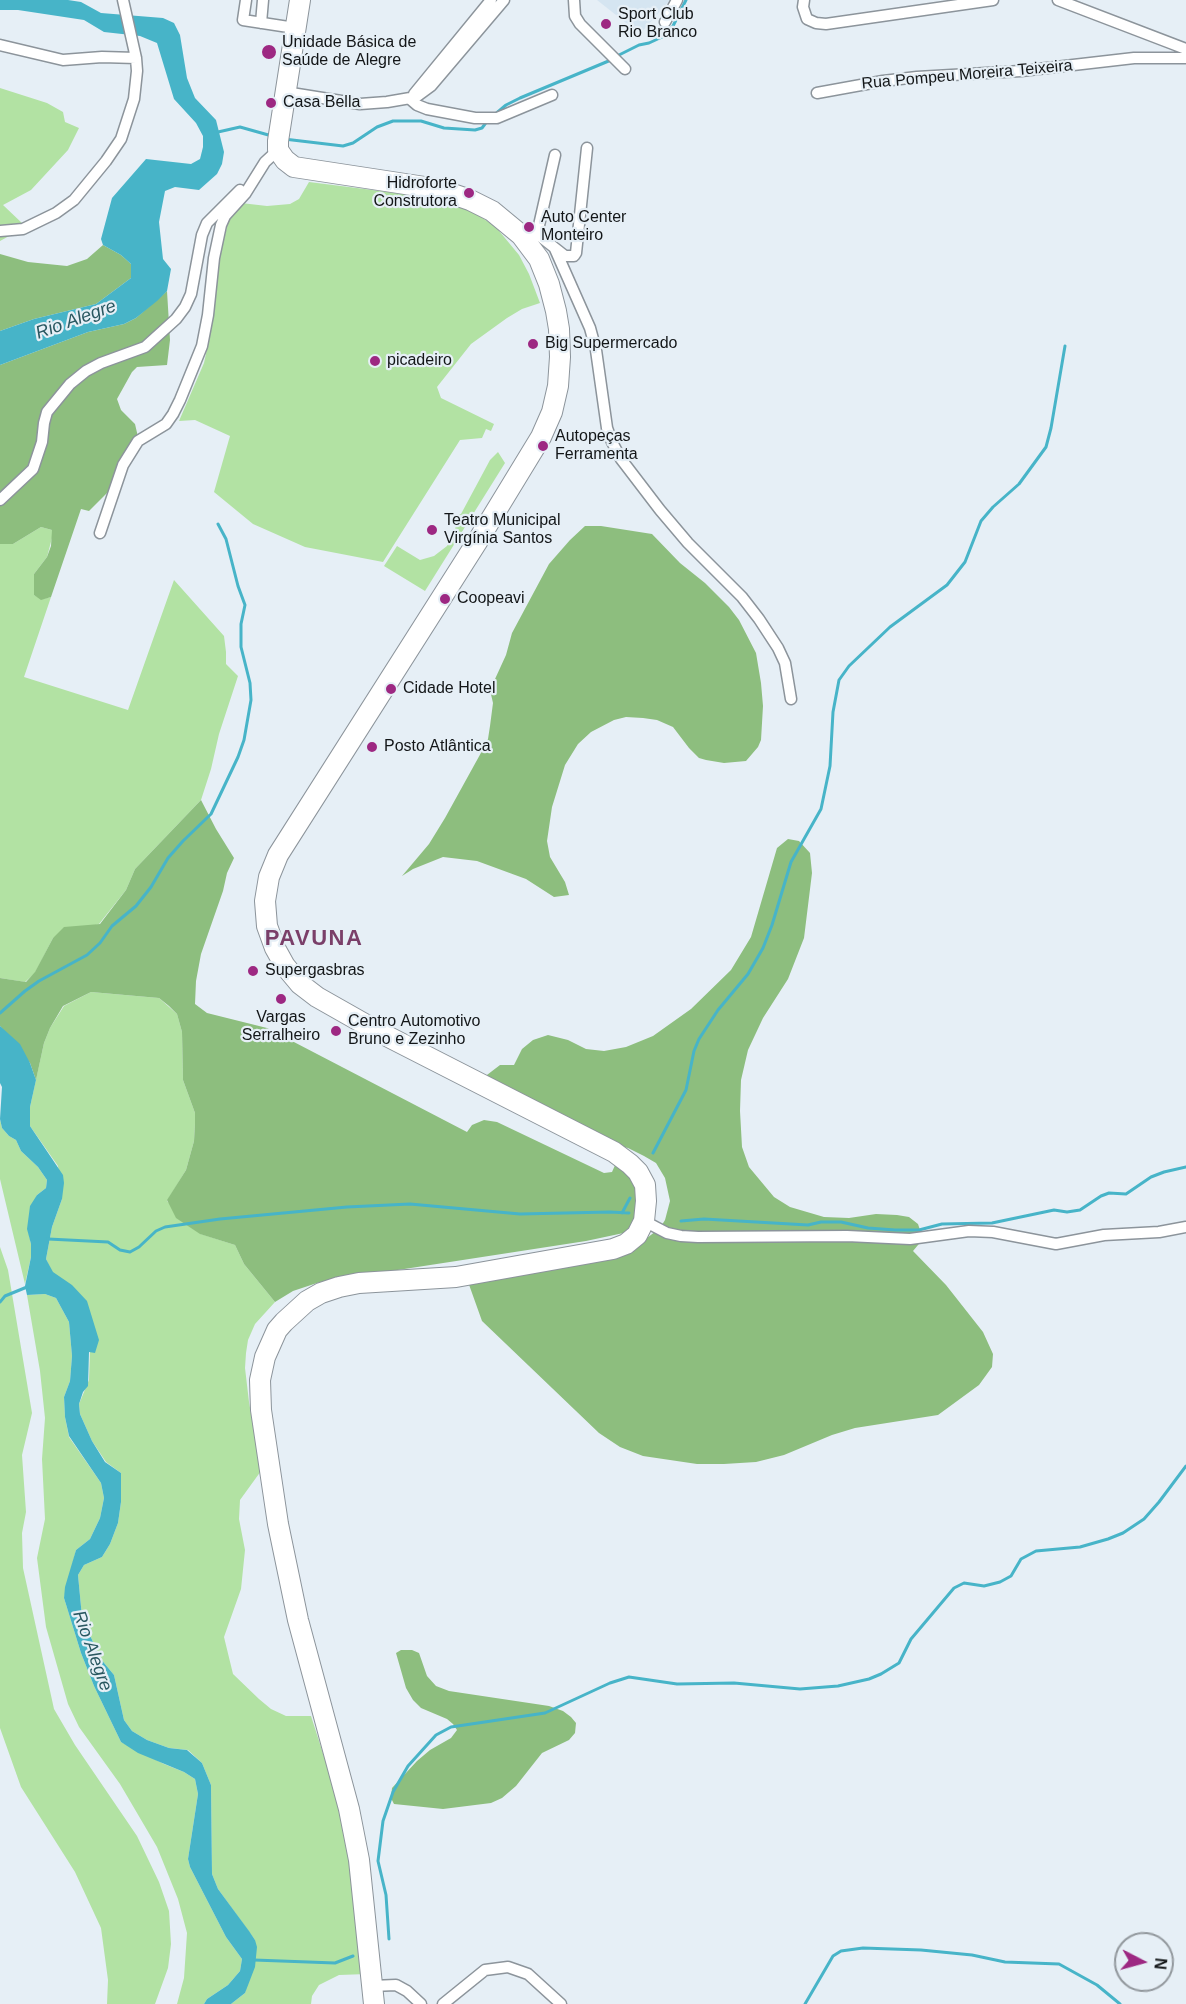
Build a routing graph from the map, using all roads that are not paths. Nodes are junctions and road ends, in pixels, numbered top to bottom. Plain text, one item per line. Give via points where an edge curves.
1 (246, 0) edge
2 (263, 0) edge
3 (300, 0) edge
4 (491, 0) edge
5 (504, 0) edge
6 (574, 0) edge
7 (677, 0) edge
8 (993, 0) edge
9 (1058, 0) edge
10 (124, 4) edge
11 (803, 4) edge
12 (665, 22) dead end
13 (261, 23) junction
14 (295, 28) junction
15 (0, 45) edge
16 (1186, 49) edge
17 (136, 58) junction
18 (1186, 58) edge
19 (618, 62) dead end
20 (285, 92) junction
21 (817, 93) dead end
22 (552, 95) dead end
23 (410, 99) junction
24 (278, 140) junction
25 (587, 148) dead end
26 (555, 155) dead end
27 (255, 179) junction
28 (0, 231) edge
29 (534, 240) junction
30 (555, 249) junction
31 (0, 500) edge
32 (100, 533) dead end
33 (791, 699) dead end
34 (644, 1221) junction
35 (1186, 1227) edge
36 (373, 1995) edge
37 (421, 2004) edge
38 (443, 2004) edge
39 (561, 2004) edge

1 - 13 street via 243,20
2 - 13 street
3 - 14 highway
4 - 23 street
5 - 23 street via 431,86
6 - 19 street via 580,24
7 - 12 street
8 - 11 street via 826,24 807,19
9 - 16 street
10 - 17 street
13 - 14 street
14 - 20 highway
15 - 17 street via 63,60
17 - 28 street via 130,117 106,161 74,200 56,213 23,229
18 - 21 street, Rua Pompeu Moreira Teixeira via 1142,58 917,77
20 - 23 street via 360,104
20 - 24 highway
22 - 23 street via 497,118 427,110
24 - 27 street
24 - 29 highway via 285,160 294,167 438,189 492,211
25 - 30 street via 576,253 570,257
26 - 29 street
27 - 31 street via 207,223 191,294 181,313 145,347 101,363 70,384 47,412 33,469
27 - 32 street via 221,225 206,332 180,400 166,424 138,441 132,450 123,465
29 - 30 street
29 - 34 highway via 559,329 558,386 552,411 541,437 477,543 278,855 265,901 267,926 285,966 300,984 330,1006 614,1152 630,1164 645,1185
30 - 33 street via 590,328 612,442 660,510 759,619 785,663
34 - 35 street via 667,1233 698,1237 910,1239 969,1231 1056,1244
34 - 36 highway via 626,1244 613,1249 456,1277 359,1283 330,1290 293,1312 277,1330 265,1357 260,1380 261,1410 278,1524 298,1620 349,1809 359,1860
36 - 37 street via 396,1985
38 - 39 street via 485,1970 508,1966 528,1974

